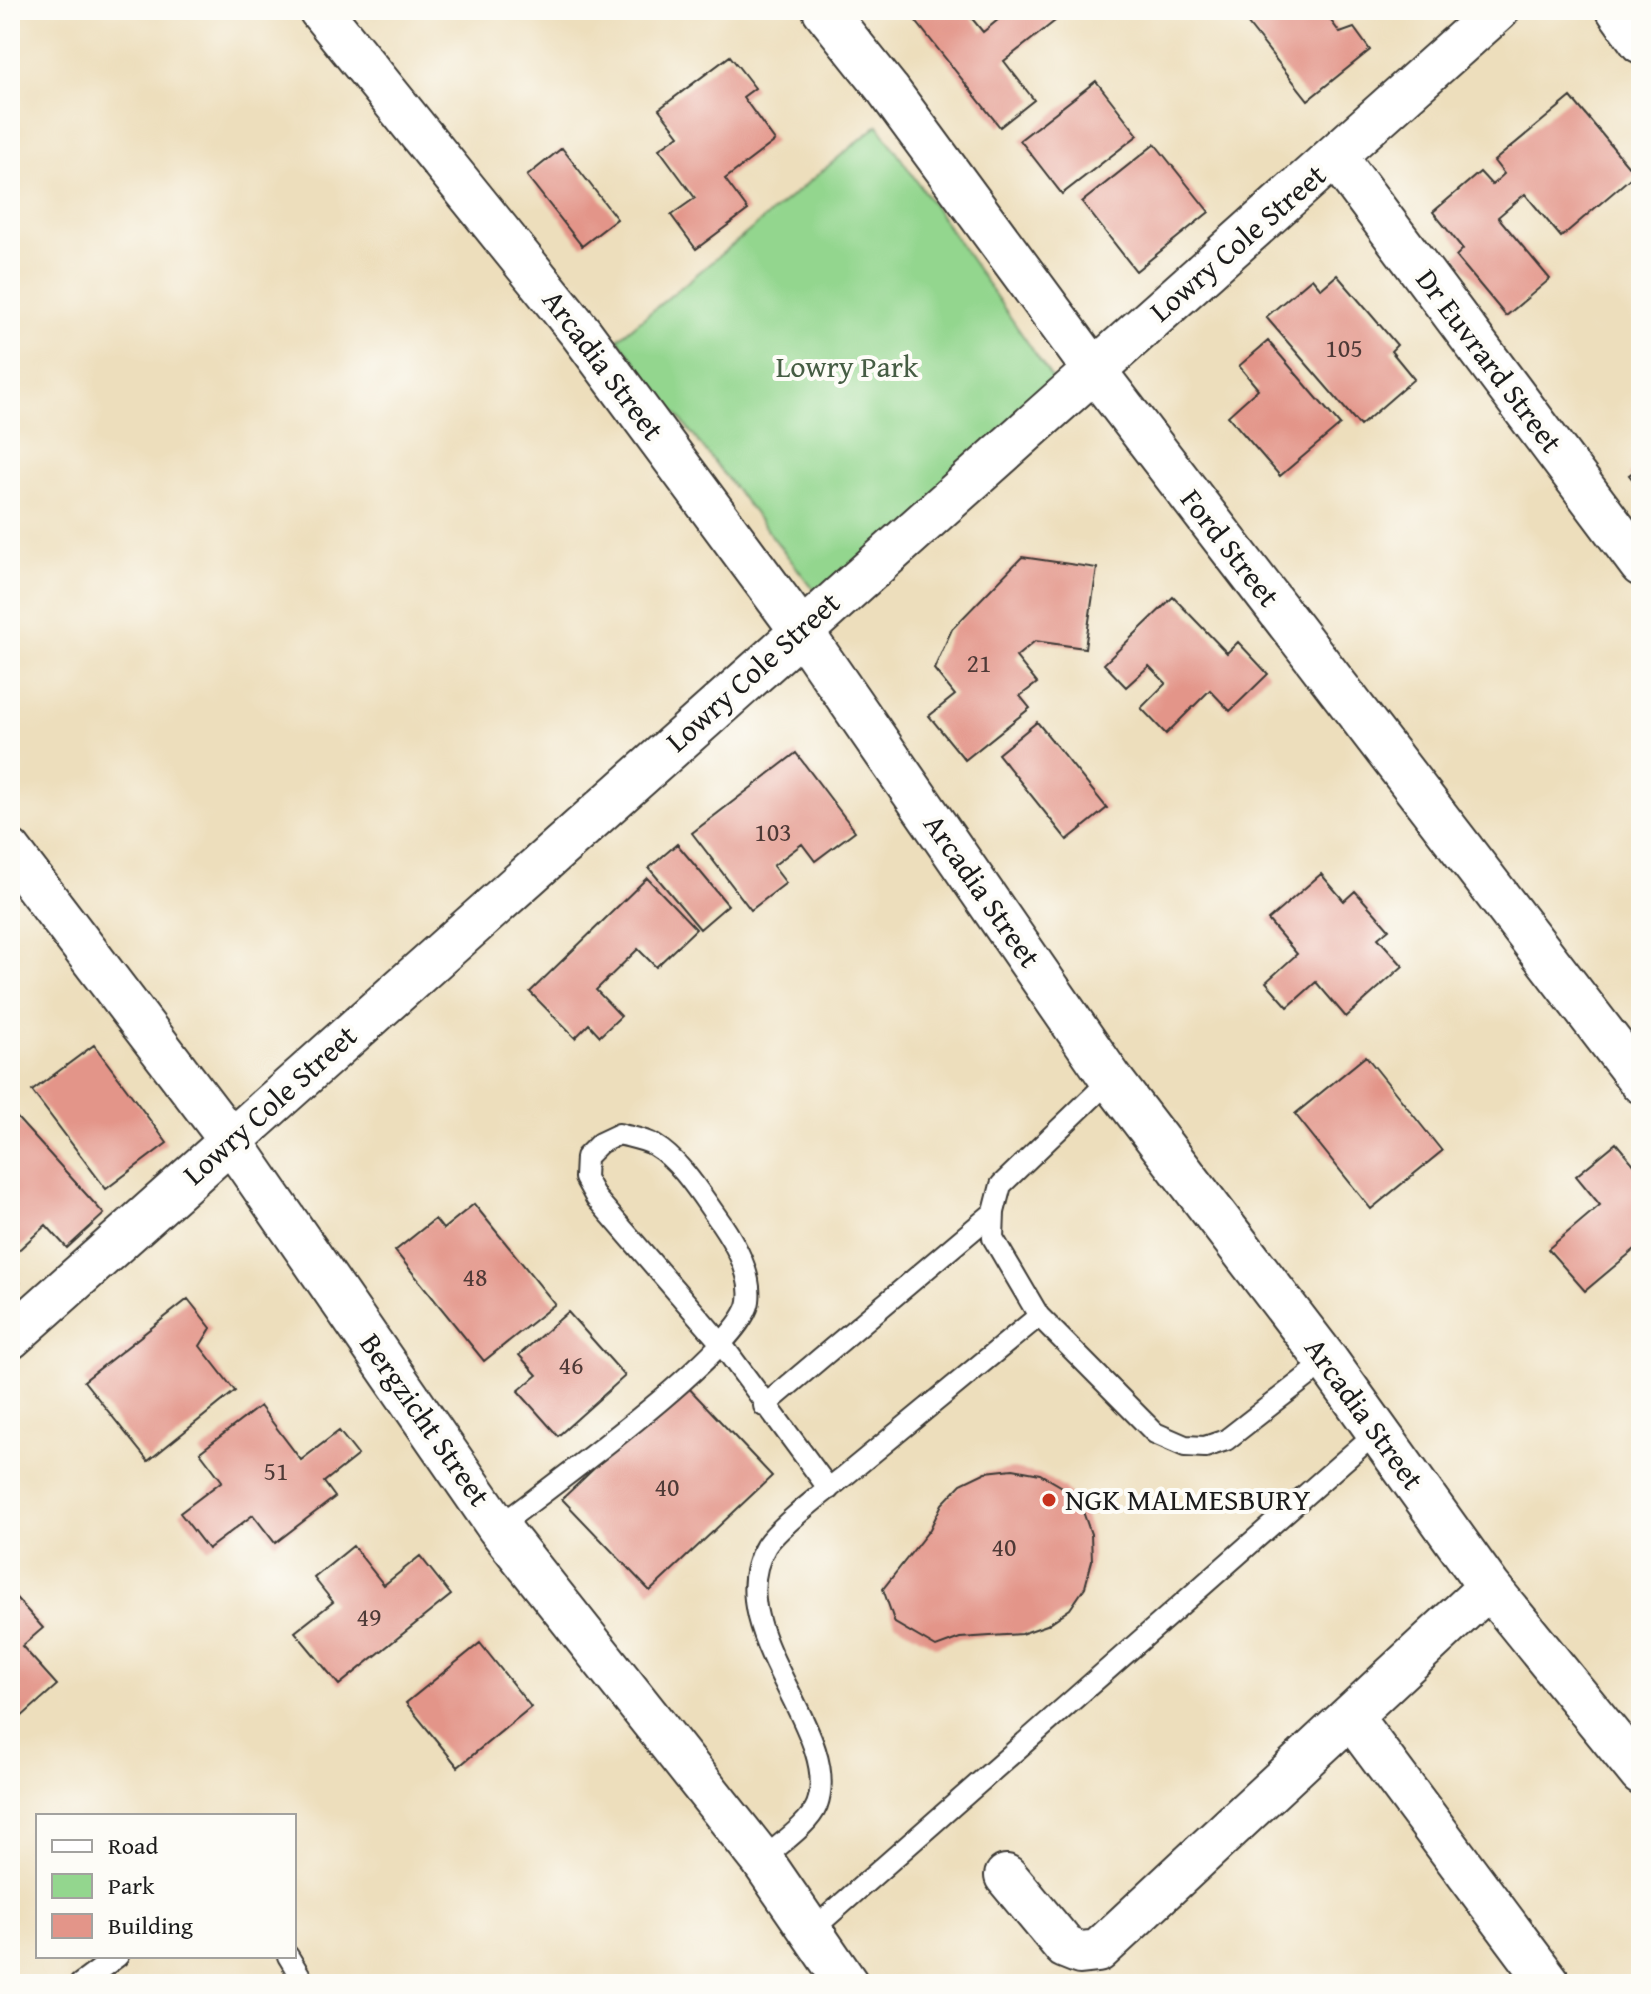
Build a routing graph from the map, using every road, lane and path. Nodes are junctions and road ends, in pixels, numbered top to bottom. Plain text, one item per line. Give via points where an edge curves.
1 (320, 10) edge
2 (824, 10) edge
3 (1498, 10) edge
4 (1618, 10) edge
5 (1641, 42) edge
6 (1336, 157) junction
7 (1094, 370) junction
8 (1641, 565) edge
9 (800, 629) junction
10 (10, 851) edge
11 (1111, 1079) junction
12 (1641, 1082) edge
13 (231, 1141) junction
14 (994, 1212) junction
15 (1039, 1316) junction
16 (10, 1338) edge
17 (720, 1342) junction
18 (1327, 1361) junction
19 (764, 1406) junction
20 (1378, 1431) junction
21 (829, 1489) junction
22 (498, 1527) junction
23 (1489, 1587) junction
24 (1351, 1717) junction
25 (1641, 1774) edge
26 (762, 1860) junction
27 (1006, 1876) dead end
28 (811, 1931) junction
29 (115, 1958) edge
30 (289, 1958) edge
31 (80, 1984) edge
32 (305, 1984) edge
33 (847, 1984) edge
34 (1550, 1984) edge

1 - 9 street, Arcadia Street via 581,333
2 - 7 street, Ford Street
3 - 6 street, Lowry Cole Street
4 - 5 street
6 - 7 street, Lowry Cole Street
6 - 8 street, Dr Euvrard Street
7 - 9 street, Lowry Cole Street
7 - 12 street, Ford Street
9 - 11 street, Arcadia Street
9 - 13 street, Lowry Cole Street
10 - 13 street, Bergzicht Street
11 - 14 lane via 1001,1185
11 - 18 street, Arcadia Street
13 - 16 street, Lowry Cole Street
13 - 22 street, Bergzicht Street
14 - 15 lane via 993,1238
14 - 19 lane
15 - 18 lane via 1155,1433 1185,1446 1226,1440
15 - 21 lane
17 - 17 lane via 742,1318 749,1301 739,1248 693,1183 654,1145 619,1134 600,1143 586,1157 585,1178 596,1198
17 - 19 lane
17 - 22 lane via 684,1383
18 - 20 street, Arcadia Street
19 - 21 lane
20 - 23 street, Arcadia Street
20 - 28 lane
21 - 26 lane via 767,1546 757,1577 758,1619 820,1773 812,1814
22 - 26 street, Bergzicht Street
23 - 24 street
23 - 25 street, Arcadia Street
24 - 27 street via 1098,1951 1080,1953 1065,1947
24 - 34 street
26 - 28 street, Bergzicht Street
28 - 33 street, Bergzicht Street
29 - 31 lane
30 - 32 lane

